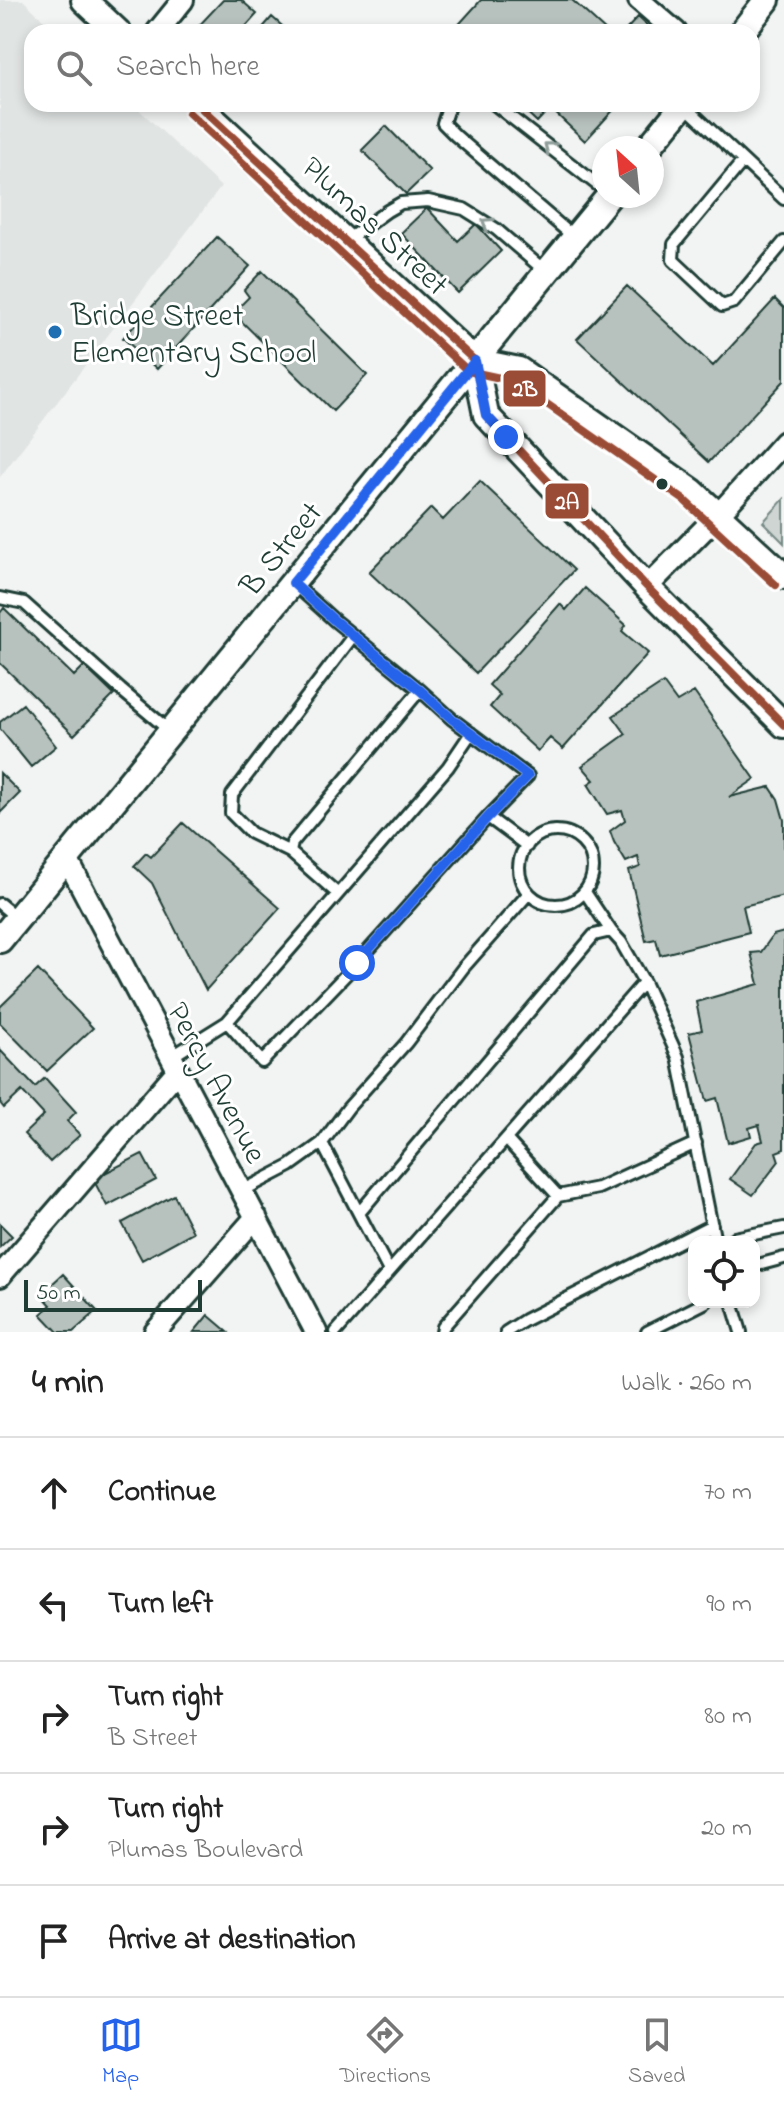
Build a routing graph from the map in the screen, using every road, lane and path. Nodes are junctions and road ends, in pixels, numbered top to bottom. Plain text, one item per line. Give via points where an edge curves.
1 (84, 0) edge
2 (183, 0) edge
3 (639, 0) edge
4 (767, 0) edge
5 (110, 24) edge
6 (164, 24) edge
7 (667, 24) edge
8 (748, 24) edge
9 (206, 112) edge
10 (447, 112) edge
11 (504, 112) edge
12 (677, 112) edge
13 (692, 112) edge
14 (658, 136) edge
15 (743, 161) junction
16 (592, 181) edge
17 (784, 199) edge
18 (599, 208) edge
19 (575, 238) junction
20 (346, 241) junction
21 (784, 242) edge
22 (547, 272) junction
23 (475, 361) junction
24 (784, 442) edge
25 (718, 515) junction
26 (784, 576) edge
27 (293, 583) junction
28 (647, 587) junction
29 (0, 598) edge
30 (353, 636) junction
31 (420, 690) junction
32 (784, 725) edge
33 (171, 732) junction
34 (471, 733) junction
35 (488, 817) junction
36 (527, 846) junction
37 (290, 852) junction
38 (67, 859) junction
39 (585, 892) junction
40 (529, 893) junction
41 (338, 894) junction
42 (9, 911) edge
43 (611, 931) junction
44 (0, 940) edge
45 (644, 982) junction
46 (227, 1022) junction
47 (175, 1064) junction
48 (506, 1139) junction
49 (322, 1143) junction
50 (696, 1143) junction
51 (242, 1191) junction
52 (558, 1196) junction
53 (359, 1213) junction
54 (256, 1217) junction
55 (712, 1225) junction
56 (784, 1228) edge
57 (714, 1236) edge
58 (744, 1236) edge
59 (784, 1258) edge
60 (760, 1264) edge
61 (389, 1271) junction
62 (0, 1276) edge
63 (694, 1308) edge
64 (734, 1308) edge
65 (155, 1332) edge
66 (316, 1332) edge
67 (336, 1332) edge
68 (442, 1332) edge
69 (506, 1332) edge
70 (647, 1332) edge
71 (741, 1332) edge

1 - 5 street
2 - 6 street
3 - 7 street
4 - 8 street
9 - 20 street, Plumas Street
10 - 19 lane via 443,123 456,136
16 -> 11 lane
12 - 14 street
13 - 15 lane
15 - 17 lane
15 - 21 lane via 674,244 673,260 722,306 734,302
18 - 19 street, B Street
19 - 22 street, B Street
22 -> 20 lane via 464,209 428,201 401,203
20 - 23 street, Plumas Street
22 - 23 street, B Street
23 - 25 street via 519,370 692,491
23 - 27 street, B Street
23 - 28 street via 486,415
24 - 25 street
25 - 26 street
25 - 28 street
27 - 30 lane
27 - 33 street, B Street
28 - 32 street
29 - 33 lane via 24,603
30 - 31 lane
30 - 37 lane via 232,795 231,813 251,833
31 - 34 lane
31 - 37 lane via 292,843
33 - 38 street, B Street
34 - 35 lane via 528,776
34 - 41 lane
35 - 36 lane
35 - 46 lane via 262,1062
36 - 39 lane via 558,831 580,839 593,859
36 - 40 lane via 519,870
37 - 41 lane
38 - 42 street, B Street
38 - 47 street, Percy Avenue
39 - 40 lane via 564,905 539,901
39 - 43 lane
40 - 49 lane
41 - 46 lane
42 - 44 street, B Street
43 - 45 lane
43 - 53 lane via 594,935
45 - 48 lane
45 - 50 lane via 678,1057
46 - 47 lane
47 - 51 street, Percy Avenue
47 - 62 street
48 - 52 lane
48 - 61 lane
49 - 51 lane
49 - 53 lane
50 - 52 lane via 598,1188
50 - 55 lane
51 - 54 street, Percy Avenue
52 - 68 lane
53 - 61 lane
54 - 65 street
54 - 66 street, Percy Avenue
55 - 57 lane
55 - 69 lane
56 - 58 lane
59 - 60 lane
61 - 67 lane
63 - 70 lane
64 - 71 lane

